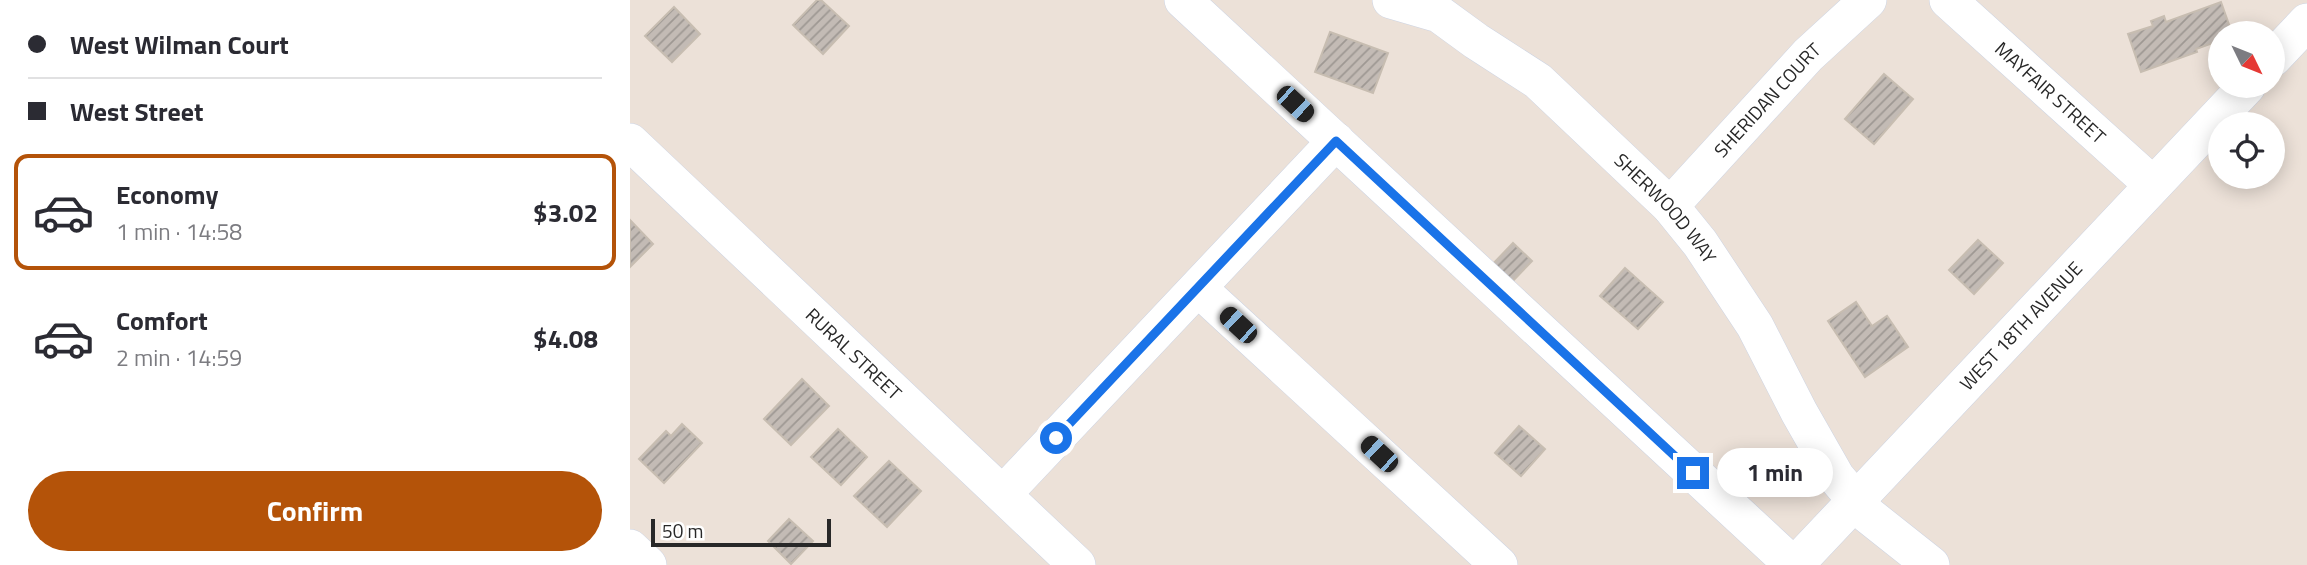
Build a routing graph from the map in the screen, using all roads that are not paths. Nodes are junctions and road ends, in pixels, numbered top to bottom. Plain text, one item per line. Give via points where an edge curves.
1 (1868, 0) edge
2 (1948, 0) edge
3 (1399, 1) edge
4 (1193, 3) edge
5 (2307, 22) edge
6 (2286, 44) edge
7 (2236, 98) edge
8 (1336, 141) junction
9 (630, 142) edge
10 (2153, 185) junction
11 (1670, 206) junction
12 (1198, 288) junction
13 (1003, 494) junction
14 (1856, 501) junction
15 (630, 548) edge
16 (648, 565) edge
17 (1077, 565) edge
18 (1499, 565) edge
19 (1794, 565) edge
20 (1931, 565) edge

1 - 11 street, SHERIDAN COURT via 1808,55
2 - 10 street, MAYFAIR STREET
3 - 11 street, SHERWOOD WAY via 1439,14 1538,81
4 - 8 street
5 - 6 street
7 - 10 street, WEST 18TH AVENUE
8 - 12 street
8 - 19 street
9 - 13 street, RURAL STREET
10 - 14 street, WEST 18TH AVENUE
11 - 14 street, SHERWOOD WAY via 1755,326 1836,477
12 - 13 street
12 - 18 street
13 - 17 street, RURAL STREET
14 - 19 street, WEST 18TH AVENUE
14 - 20 street, SHERWOOD WAY
15 - 16 street

